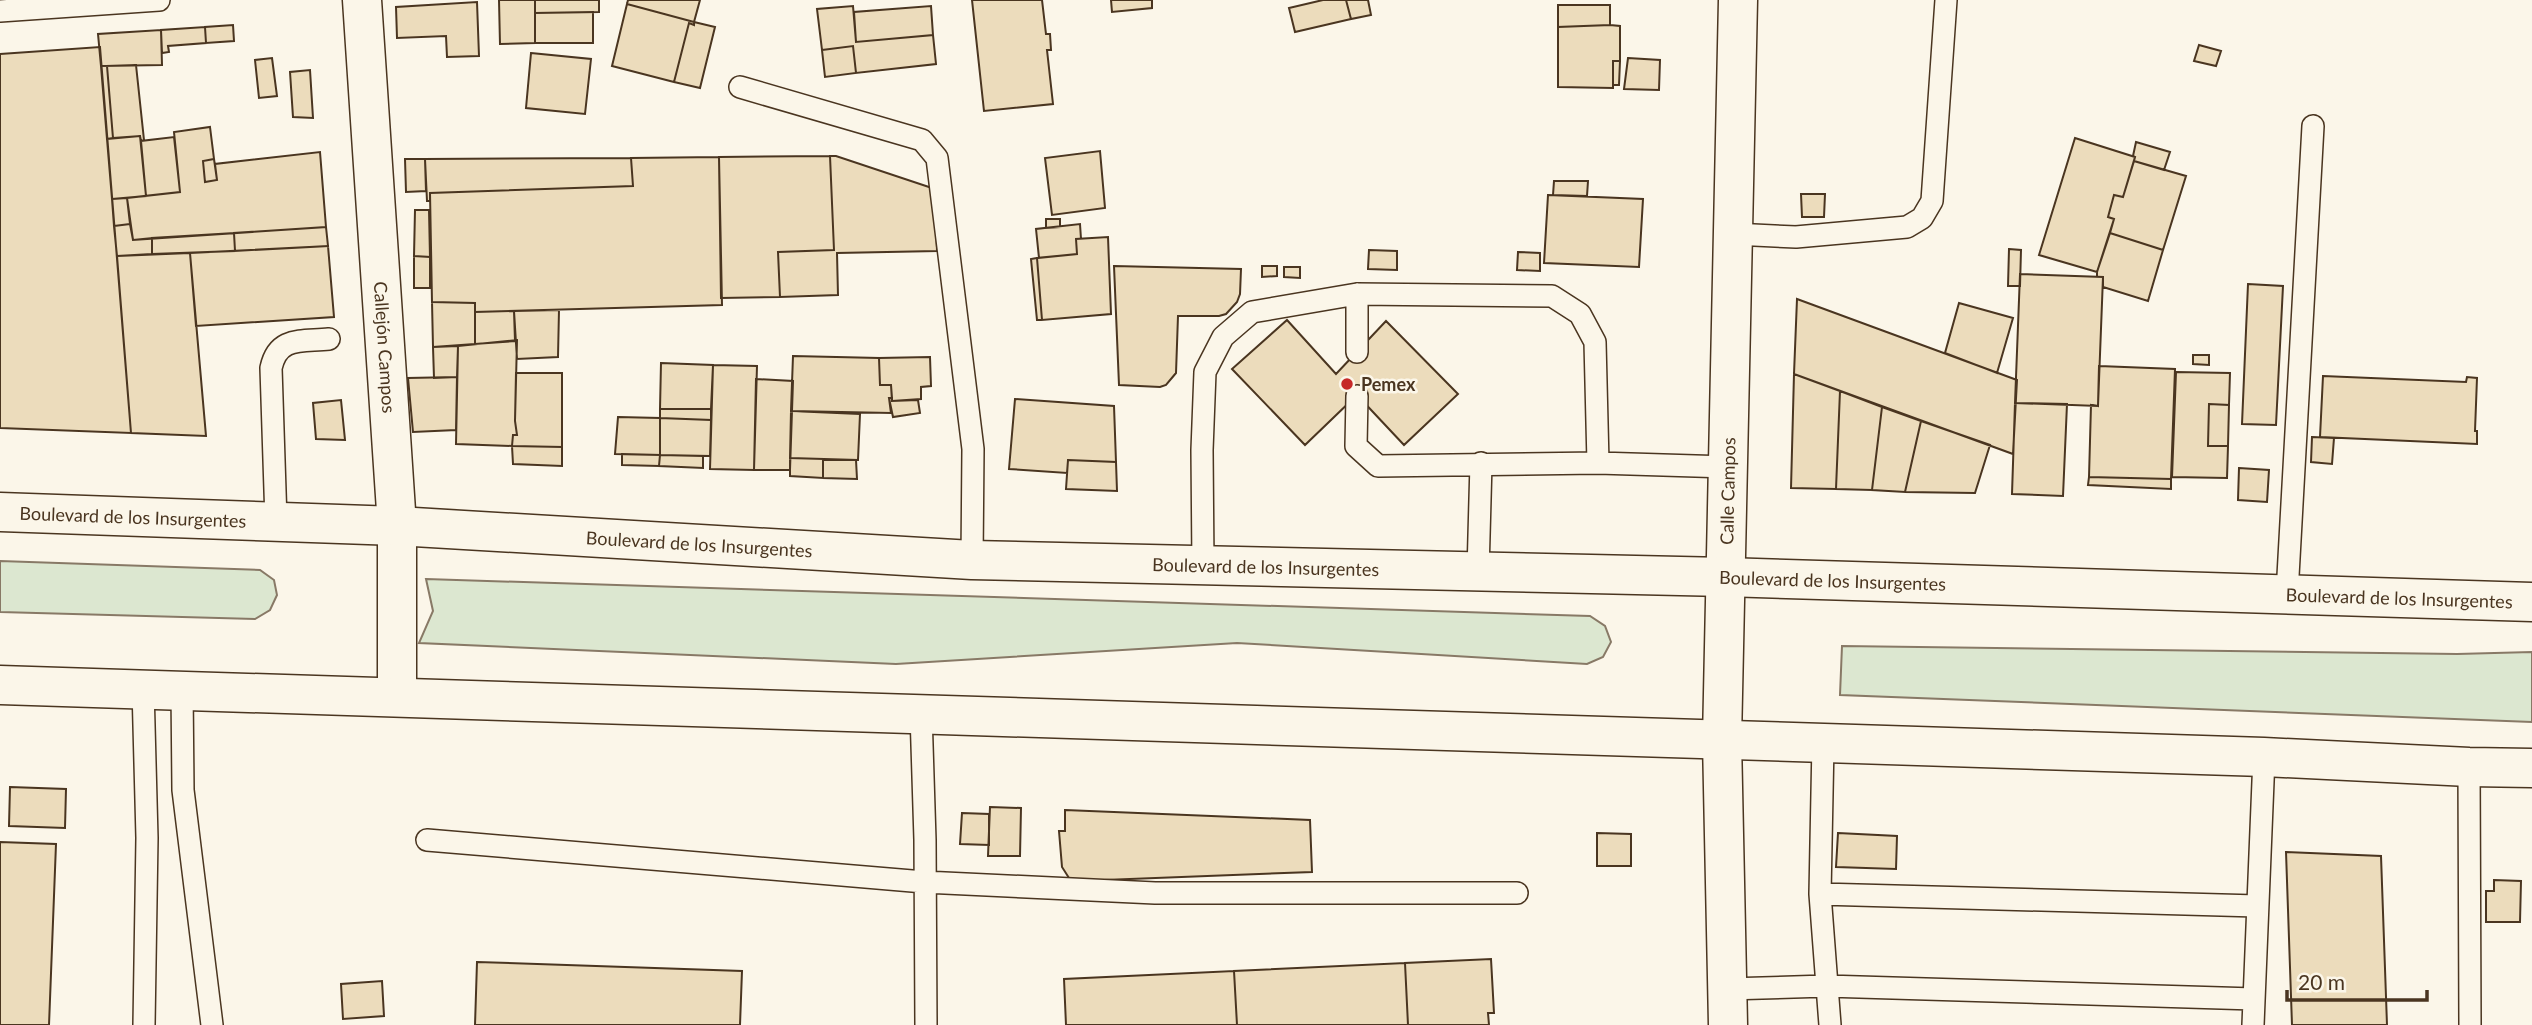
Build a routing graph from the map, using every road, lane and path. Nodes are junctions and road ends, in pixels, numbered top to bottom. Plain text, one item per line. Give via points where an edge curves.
1 (159, 0) edge
2 (362, 0) edge
3 (1738, 0) edge
4 (1946, 0) edge
5 (0, 11) edge
6 (740, 87) dead end
7 (2313, 126) dead end
8 (1733, 234) junction
9 (1357, 294) junction
10 (329, 339) dead end
11 (1357, 352) dead end
12 (1357, 396) dead end
13 (1481, 463) junction
14 (1598, 463) junction
15 (1728, 467) junction
16 (0, 512) edge
17 (276, 521) junction
18 (397, 526) junction
19 (972, 560) junction
20 (1203, 565) junction
21 (1478, 572) junction
22 (1725, 577) junction
23 (2287, 594) junction
24 (2532, 602) edge
25 (0, 685) edge
26 (143, 688) junction
27 (182, 689) junction
28 (397, 696) junction
29 (920, 713) junction
30 (1722, 740) junction
31 (1823, 743) junction
32 (2264, 757) junction
33 (2469, 767) junction
34 (2532, 768) edge
35 (427, 840) dead end
36 (924, 882) junction
37 (1517, 893) dead end
38 (1820, 894) junction
39 (2257, 906) junction
40 (1826, 986) junction
41 (2254, 999) junction
42 (1728, 1007) edge
43 (144, 1025) edge
44 (212, 1025) edge
45 (926, 1025) edge
46 (1830, 1025) edge
47 (2253, 1025) edge
48 (2470, 1025) edge

1 - 5 lane
2 - 18 main road, Callejón Campos
3 - 8 main road, Calle Campos
4 - 8 lane via 1932,201 1922,218 1907,227 1797,237
6 - 19 lane via 922,140 937,158 973,449
7 - 23 lane
8 - 15 main road, Calle Campos
9 - 11 lane
9 - 14 lane via 1552,296 1580,314 1595,342
9 - 20 lane via 1252,312 1223,337 1205,372
10 - 17 lane via 284,345 274,353
12 - 13 lane via 1356,446 1378,466
13 - 14 lane
13 - 21 lane
14 - 15 lane
15 - 22 main road, Calle Campos
16 - 17 main road, Boulevard de los Insurgentes
17 - 18 main road, Boulevard de los Insurgentes
18 - 19 main road, Boulevard de los Insurgentes
18 - 28 main road, Callejón Campos
19 - 20 main road, Boulevard de los Insurgentes
20 - 21 main road, Boulevard de los Insurgentes
21 - 22 main road, Boulevard de los Insurgentes
22 - 23 main road, Boulevard de los Insurgentes
22 - 30 main road, Calle Campos
23 - 24 main road, Boulevard de los Insurgentes
25 - 26 main road
26 - 27 main road
26 - 43 lane via 147,838
27 - 28 main road
27 - 44 lane via 183,790
28 - 29 main road
29 - 30 main road
29 - 36 lane
30 - 31 main road
30 - 42 main road, Calle Campos
31 - 32 main road
31 - 38 lane
32 - 33 main road
32 - 39 lane
33 - 34 main road
33 - 48 lane
35 - 36 lane
36 - 37 lane via 1155,892
36 - 45 lane
38 - 39 lane
38 - 40 lane
39 - 41 lane
40 - 41 lane
40 - 42 lane
40 - 46 lane
41 - 47 lane

